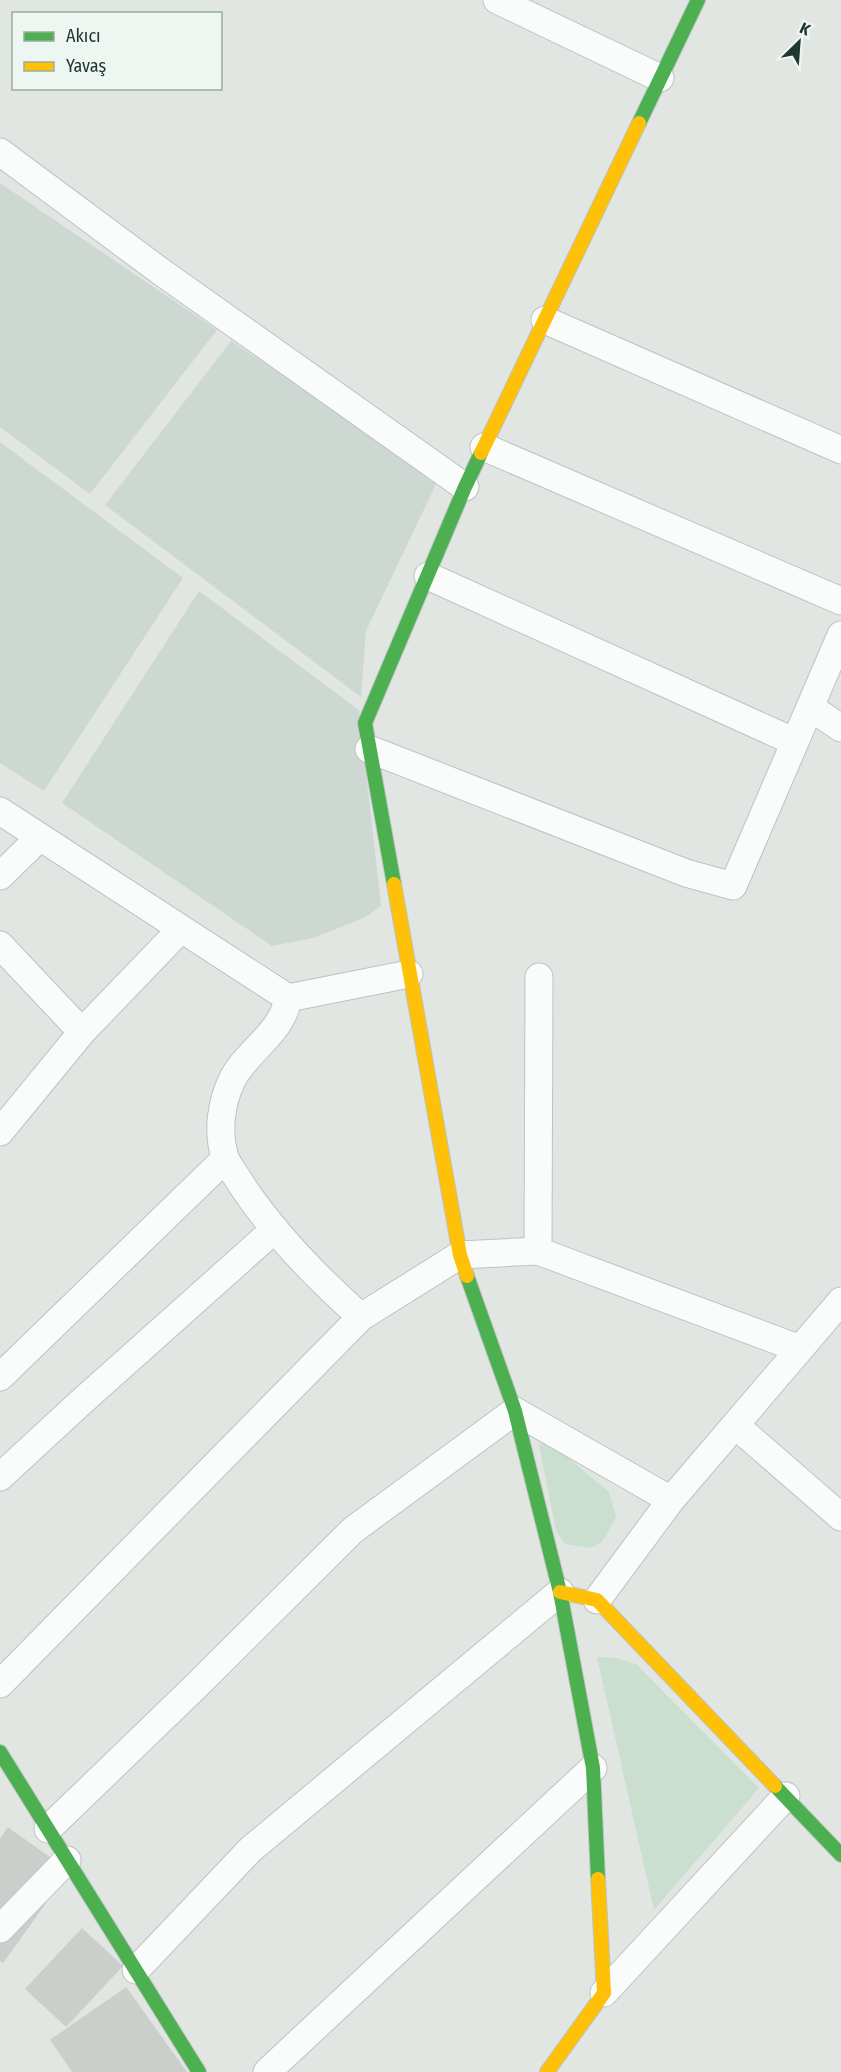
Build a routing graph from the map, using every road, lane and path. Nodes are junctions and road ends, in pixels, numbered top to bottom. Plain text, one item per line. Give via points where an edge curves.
1 (497, 0) edge
2 (698, 0) edge
3 (660, 78) junction
4 (0, 152) edge
5 (545, 320) junction
6 (484, 447) junction
7 (841, 450) edge
8 (465, 487) junction
9 (428, 576) junction
10 (841, 601) edge
11 (841, 634) edge
12 (810, 707) junction
13 (841, 728) edge
14 (795, 742) junction
15 (369, 749) junction
16 (0, 811) edge
17 (39, 838) junction
18 (0, 876) edge
19 (181, 929) junction
20 (0, 945) edge
21 (409, 975) junction
22 (539, 977) dead end
23 (288, 999) junction
24 (82, 1032) junction
25 (0, 1132) edge
26 (225, 1159) junction
27 (274, 1229) junction
28 (538, 1251) junction
29 (460, 1255) junction
30 (841, 1301) edge
31 (361, 1317) junction
32 (800, 1349) junction
33 (0, 1377) edge
34 (515, 1411) junction
35 (735, 1425) junction
36 (0, 1477) edge
37 (671, 1500) junction
38 (841, 1517) edge
39 (560, 1592) junction
40 (597, 1600) junction
41 (0, 1684) edge
42 (0, 1752) edge
43 (593, 1768) junction
44 (786, 1796) junction
45 (48, 1828) junction
46 (841, 1855) edge
47 (67, 1860) junction
48 (0, 1929) edge
49 (136, 1970) junction
50 (604, 1994) junction
51 (199, 2072) edge
52 (267, 2072) edge
53 (547, 2072) edge

1 - 3 street
2 - 3 main road
3 - 5 main road
4 - 8 street via 160,271
5 - 6 main road
5 - 7 street
6 - 8 main road
6 - 10 street
8 - 9 main road
9 - 14 street
9 - 15 main road via 365,723
11 - 12 street
12 - 13 street
12 - 14 street
14 - 15 street via 733,886 686,873
15 - 21 main road
16 - 17 street
17 - 18 street
17 - 19 street
19 - 23 street
19 - 24 street
20 - 24 street
21 - 23 street
21 - 29 main road
22 - 28 street
23 - 26 street via 281,1021 240,1065 226,1096 221,1128
24 - 25 street
26 - 27 street
26 - 33 street
27 - 31 street via 330,1290
27 - 36 street
28 - 29 street
28 - 32 street
29 - 31 street
29 - 34 main road
30 - 32 street
31 - 41 street
32 - 35 street
34 - 37 street
34 - 39 main road
34 - 45 street via 353,1530
35 - 37 street
35 - 38 street
37 - 40 street
39 - 40 main road
39 - 43 main road
39 - 49 street via 251,1849
40 - 44 main road
42 - 45 main road
43 - 50 main road
43 - 52 street
44 - 46 main road
44 - 50 street
45 - 47 main road
47 - 48 street
47 - 49 main road
49 - 51 main road
50 - 53 main road

